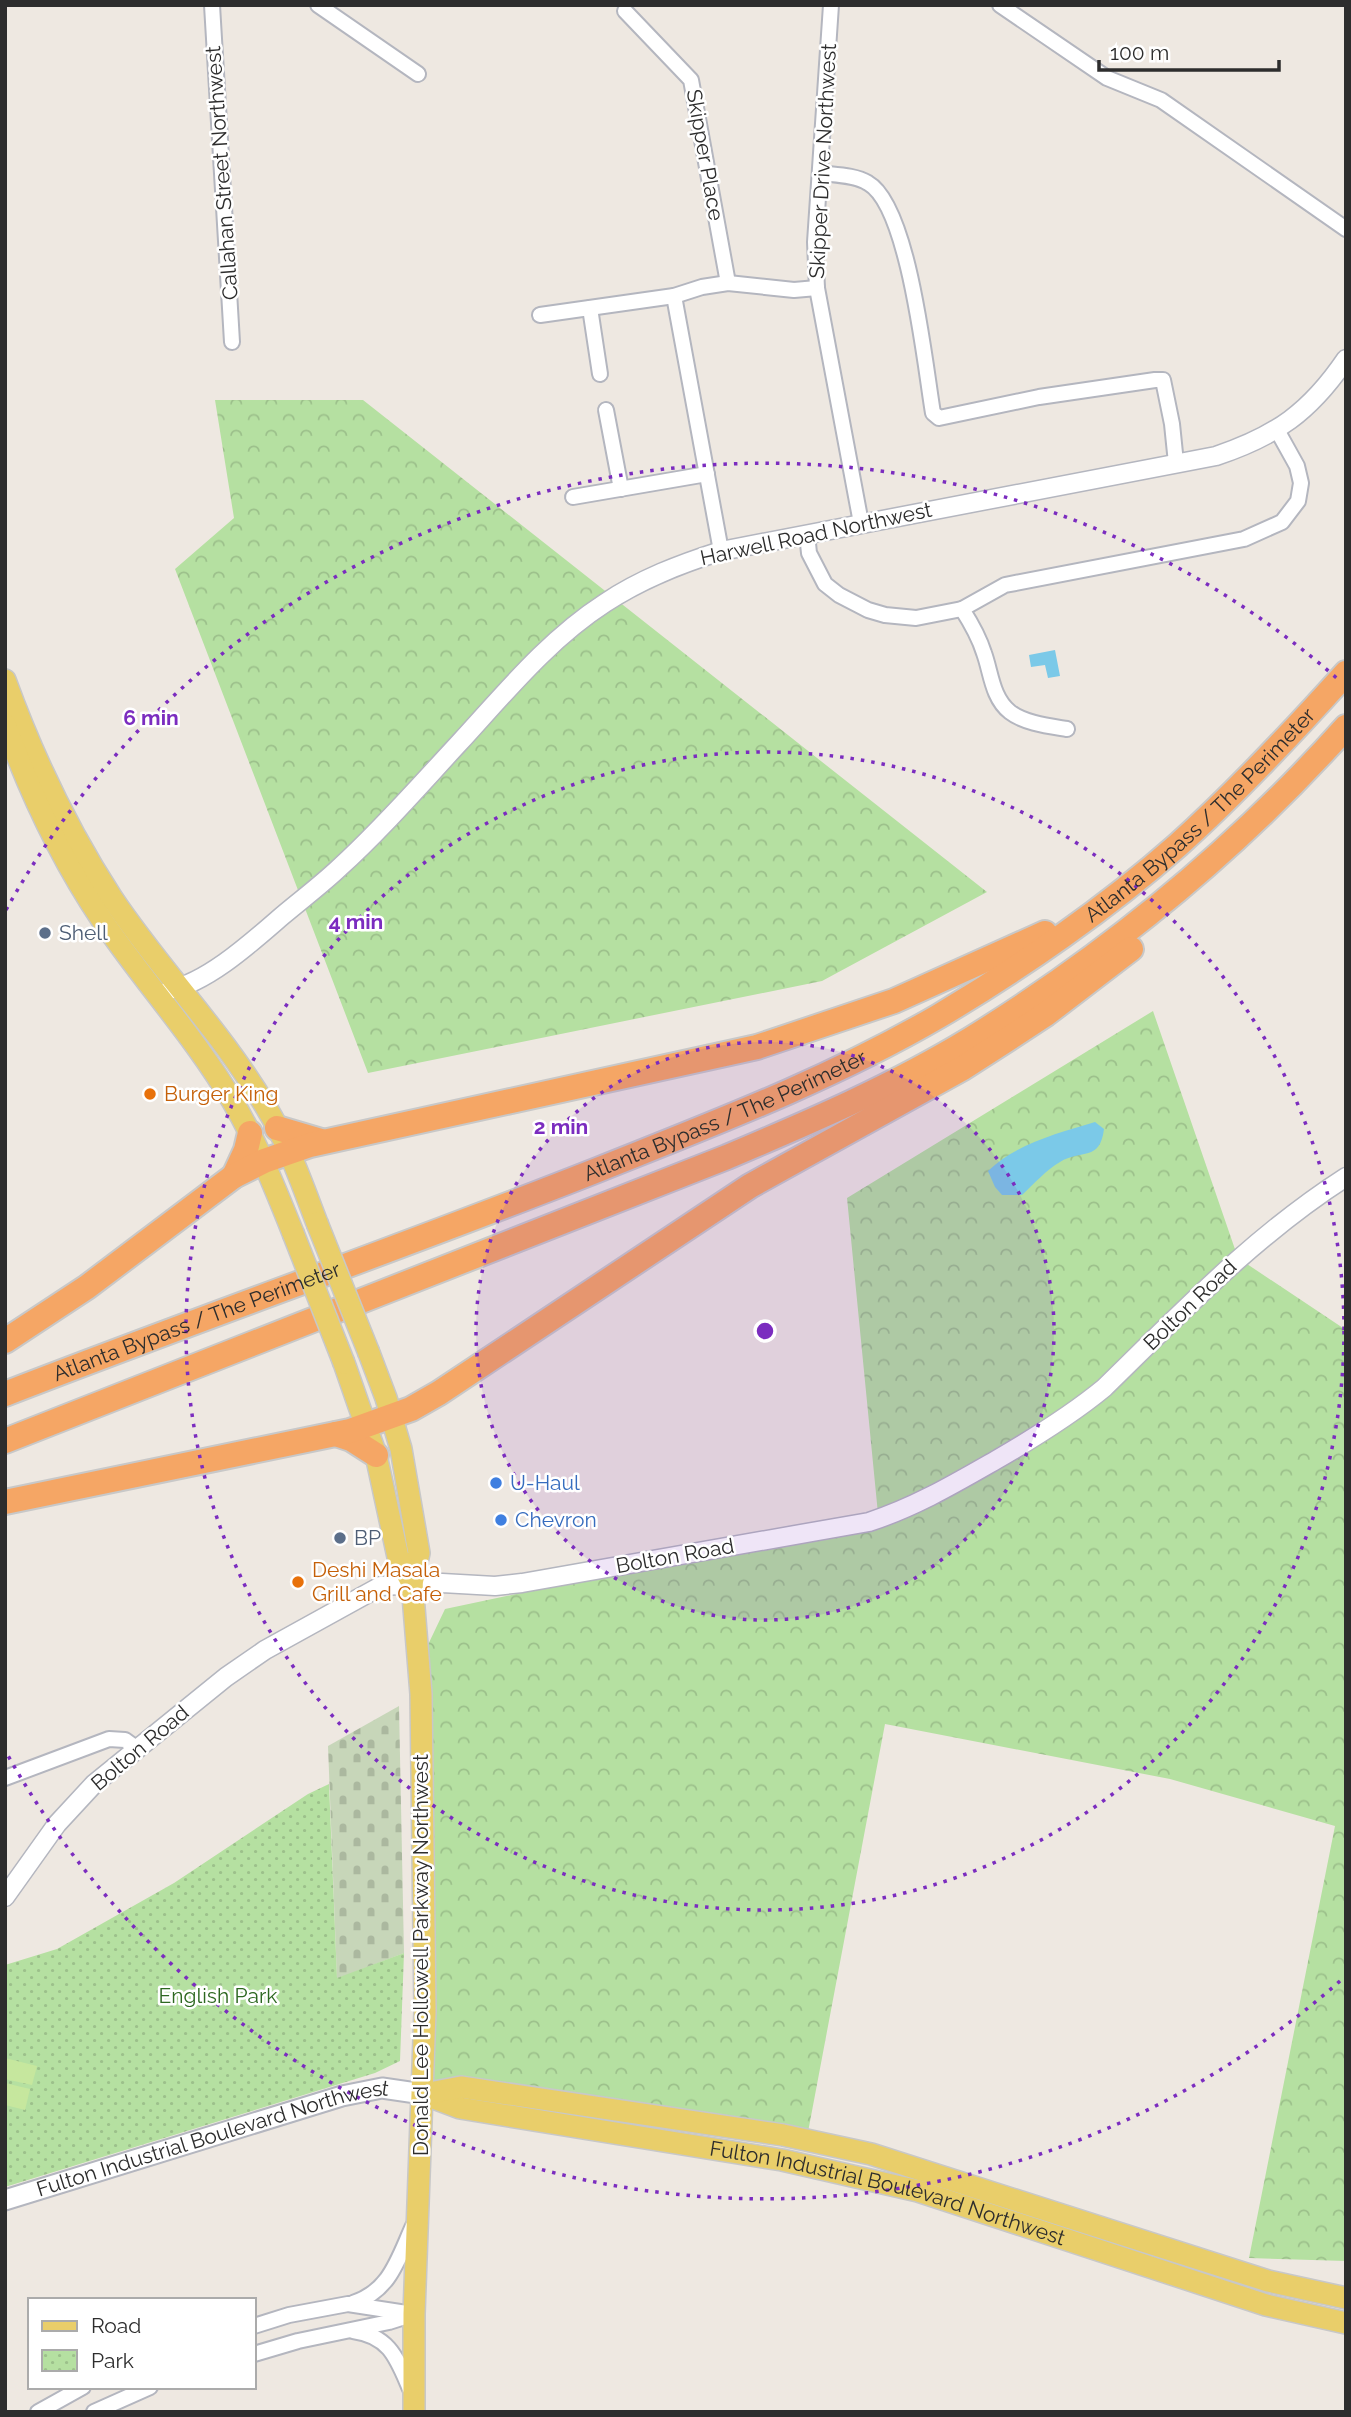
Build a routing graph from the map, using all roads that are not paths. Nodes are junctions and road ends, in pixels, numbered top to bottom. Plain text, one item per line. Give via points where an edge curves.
1 (212, 5) edge
2 (318, 5) edge
3 (831, 5) edge
4 (1000, 5) edge
5 (625, 11) dead end
6 (418, 74) dead end
7 (820, 173) junction
8 (1346, 229) edge
9 (728, 283) junction
10 (817, 288) junction
11 (674, 296) junction
12 (590, 308) junction
13 (540, 315) dead end
14 (232, 342) dead end
15 (1346, 359) edge
16 (600, 374) dead end
17 (606, 410) dead end
18 (1278, 430) junction
19 (1176, 463) junction
20 (707, 474) junction
21 (621, 489) junction
22 (573, 497) dead end
23 (861, 523) junction
24 (807, 534) junction
25 (720, 551) junction
26 (962, 609) junction
27 (1346, 673) edge
28 (5, 680) edge
29 (5, 724) edge
30 (1346, 727) edge
31 (1067, 729) dead end
32 (1244, 833) junction
33 (1097, 910) junction
34 (180, 988) junction
35 (156, 993) junction
36 (277, 1128) junction
37 (250, 1133) junction
38 (326, 1142) junction
39 (289, 1152) junction
40 (264, 1161) junction
41 (234, 1176) junction
42 (1346, 1177) edge
43 (5, 1341) edge
44 (5, 1394) edge
45 (391, 1416) junction
46 (368, 1426) junction
47 (336, 1434) junction
48 (5, 1441) edge
49 (376, 1455) junction
50 (5, 1502) edge
51 (412, 1583) junction
52 (136, 1748) junction
53 (5, 1778) edge
54 (5, 1897) edge
55 (423, 2094) junction
56 (5, 2200) edge
57 (417, 2218) junction
58 (1346, 2298) edge
59 (348, 2304) junction
60 (414, 2314) junction
61 (1346, 2323) edge
62 (256, 2325) edge
63 (344, 2329) junction
64 (256, 2353) edge
65 (79, 2389) edge
66 (145, 2389) edge
67 (414, 2406) edge
68 (38, 2412) edge
69 (94, 2412) edge

1 - 14 street, Callahan Street Northwest
2 - 6 street
3 - 7 street, Skipper Drive Northwest
4 - 8 street via 1107,78 1161,100
5 - 9 street, Skipper Place via 691,80
7 - 10 street, Skipper Drive Northwest
7 - 19 street via 868,182 895,219 916,302 933,413 939,418 1039,397 1163,380
9 - 10 street
9 - 11 street
10 - 23 street, Skipper Drive Northwest
11 - 12 street
11 - 20 street
12 - 13 street
12 - 16 street
15 - 18 street, Harwell Road Northwest via 1305,410
17 - 21 street
18 - 19 street, Harwell Road Northwest via 1238,449
18 - 26 street via 1301,483 1298,501 1282,522 1244,539 1004,585
19 - 23 street, Harwell Road Northwest
20 - 21 street
20 - 25 street
21 - 22 street
23 - 24 street, Harwell Road Northwest
24 - 25 street, Harwell Road Northwest
24 - 26 street via 809,553 825,584 839,596 885,615 916,618
25 - 34 street, Harwell Road Northwest via 639,583 571,627 340,868 268,929 195,983
26 - 31 street via 1007,710 1045,726
27 - 33 highway, Atlanta Bypass / The Perimeter via 1219,806
28 - 34 main road, Donald Lee Hollowell Parkway Northwest via 65,820 113,900
29 - 35 main road, Donald Lee Hollowell Parkway Northwest via 37,805 67,862 101,919
30 - 32 highway, Atlanta Bypass / The Perimeter
32 - 45 highway via 1129,950 1046,1014 963,1068 750,1186 439,1392
32 - 48 highway, Atlanta Bypass / The Perimeter via 1046,990 970,1039 878,1089 727,1157
33 - 38 highway via 894,1000 757,1047
33 - 44 highway, Atlanta Bypass / The Perimeter via 938,1016 788,1094 480,1216
34 - 35 street, Harwell Road Northwest
34 - 36 main road, Donald Lee Hollowell Parkway Northwest via 239,1065
35 - 37 main road, Donald Lee Hollowell Parkway Northwest via 218,1078
36 - 38 highway
36 - 39 main road, Donald Lee Hollowell Parkway Northwest
37 - 40 main road, Donald Lee Hollowell Parkway Northwest
37 - 41 highway
38 - 39 highway
39 - 40 highway
39 - 45 main road, Donald Lee Hollowell Parkway Northwest, bridge
40 - 41 highway
40 - 46 main road, Donald Lee Hollowell Parkway Northwest, bridge
41 - 43 highway via 87,1287
42 - 51 street, Bolton Road via 1245,1252 1080,1408 930,1499 869,1522 522,1583
45 - 46 highway
45 - 51 main road, Donald Lee Hollowell Parkway Northwest via 419,1553
46 - 47 highway
46 - 49 main road, Donald Lee Hollowell Parkway Northwest
47 - 49 highway
47 - 50 highway
49 - 51 main road, Donald Lee Hollowell Parkway Northwest via 398,1557
51 - 52 street, Bolton Road via 381,1586 265,1650
51 - 55 main road, Donald Lee Hollowell Parkway Northwest via 420,1658 423,1769
52 - 53 street via 125,1740 109,1739
52 - 54 street, Bolton Road via 94,1784 57,1825
55 - 56 main road, Fulton Industrial Boulevard Northwest via 382,2088 342,2096
55 - 57 main road, Donald Lee Hollowell Parkway Northwest
55 - 58 main road, Fulton Industrial Boulevard Northwest via 461,2087 783,2135 871,2154 1268,2281
55 - 61 main road, Fulton Industrial Boulevard Northwest via 460,2108 782,2160 918,2191 1266,2305
57 - 59 street via 384,2284
57 - 60 main road, Donald Lee Hollowell Parkway Northwest
59 - 60 street
59 - 62 street
60 - 63 street
60 - 67 main road, Donald Lee Hollowell Parkway Northwest
63 - 64 street
63 - 67 street via 372,2335 391,2349
65 - 68 street
66 - 69 street

